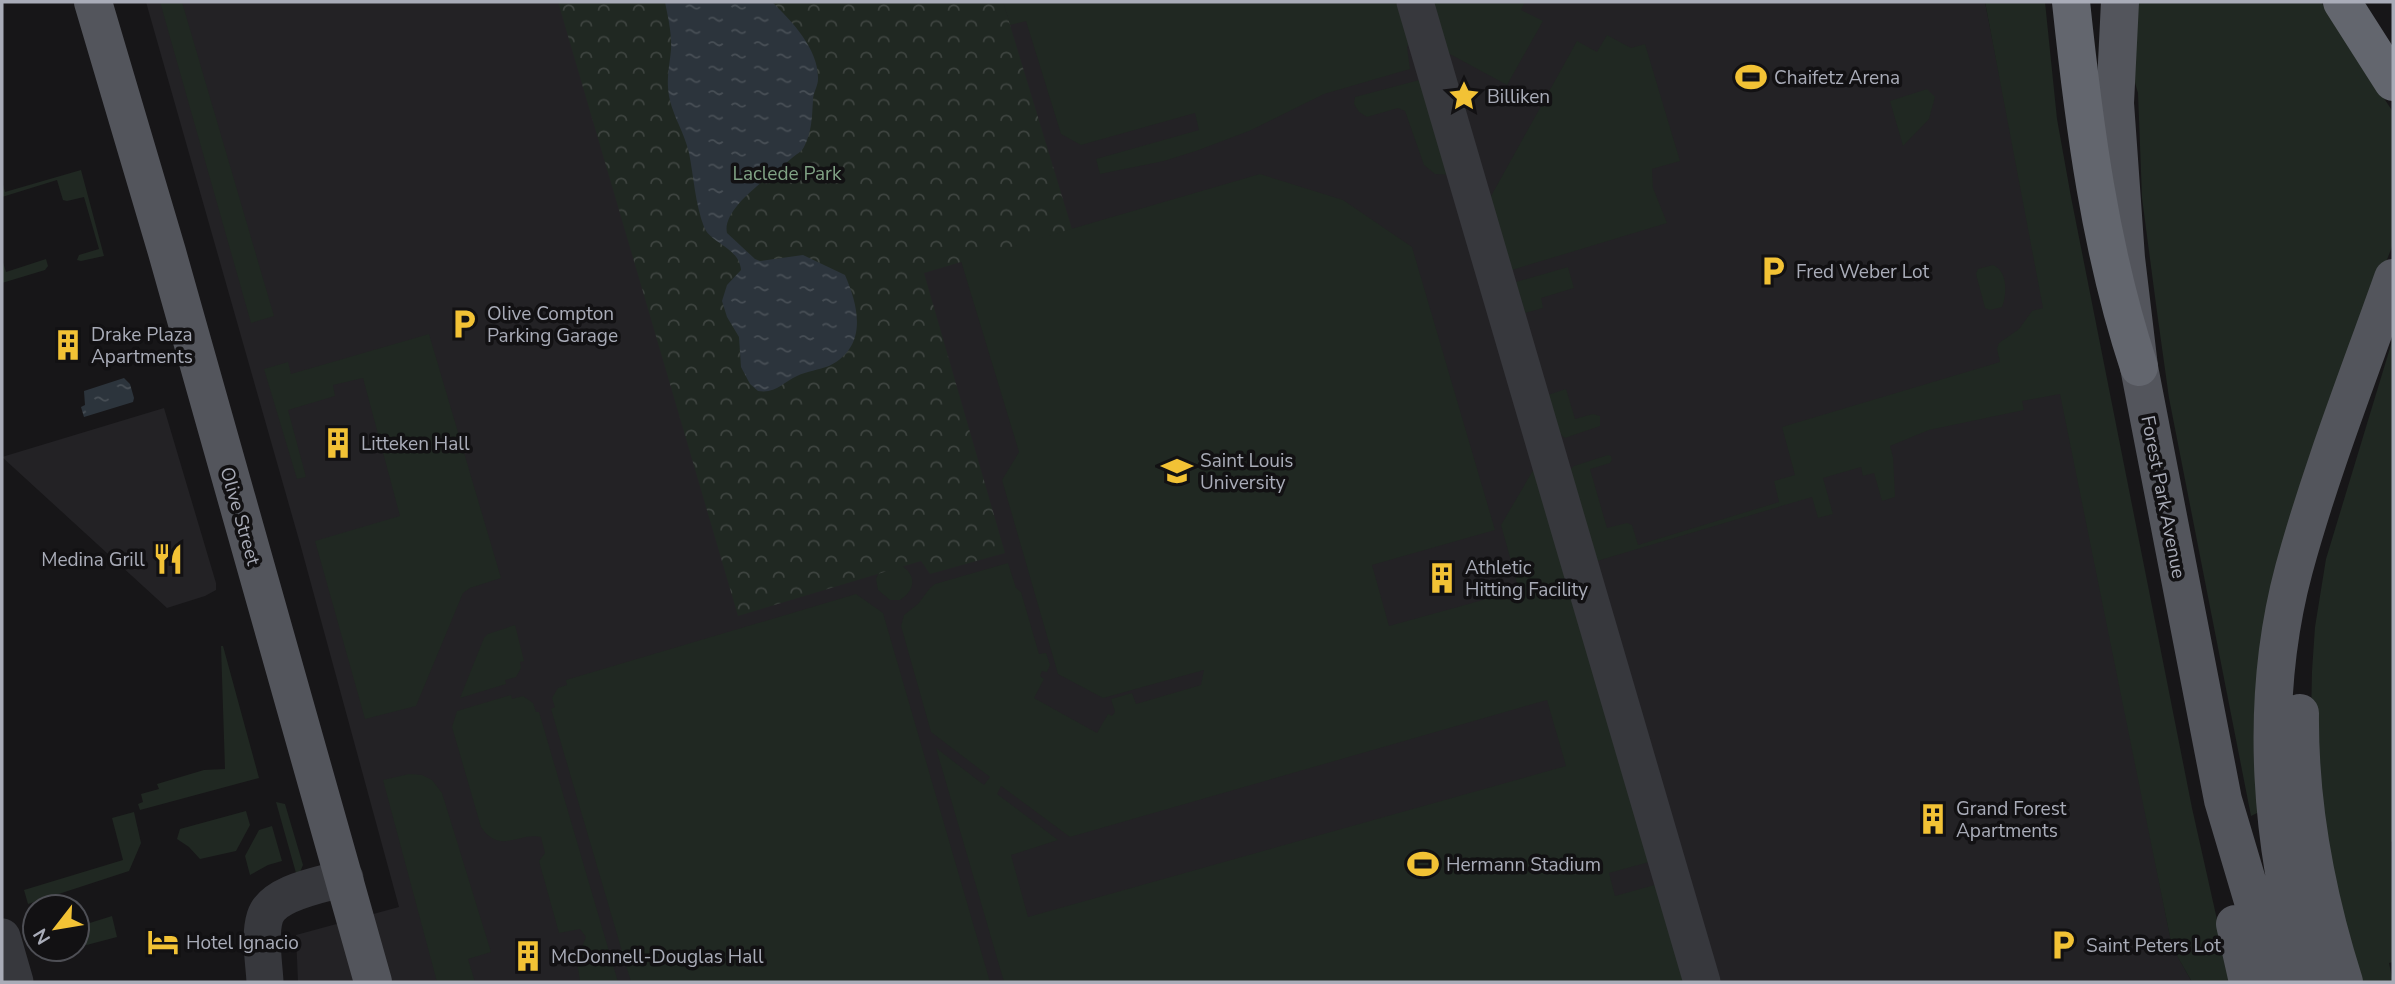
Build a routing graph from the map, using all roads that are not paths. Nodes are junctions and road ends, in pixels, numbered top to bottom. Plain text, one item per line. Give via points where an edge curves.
1 (93, 2) edge
2 (1415, 2) edge
3 (2071, 2) edge
4 (2120, 2) edge
5 (2342, 2) edge
6 (2390, 77) edge
7 (2393, 278) edge
8 (2140, 367) junction
9 (2334, 445) junction
10 (2223, 800) junction
11 (345, 878) junction
12 (2, 937) edge
13 (15, 982) edge
14 (265, 982) edge
15 (373, 982) edge
16 (1702, 982) edge
17 (2248, 982) edge
18 (2277, 982) edge
19 (2310, 982) edge
20 (2344, 982) edge

1 - 11 main road, Olive Street
2 - 16 street
3 - 8 highway via 2110,265
4 - 8 main road, Forest Park Avenue via 2115,103 2119,177
5 - 6 highway
7 - 9 main road
8 - 10 main road, Forest Park Avenue
9 - 19 main road via 2294,571 2282,631 2273,729 2273,778 2285,879
9 - 20 main road via 2307,621 2300,759 2305,820 2320,897
10 - 17 main road via 2226,863
10 - 18 main road, Forest Park Avenue
11 - 14 street via 284,897 269,907 263,930
11 - 15 main road, Olive Street
12 - 13 street

